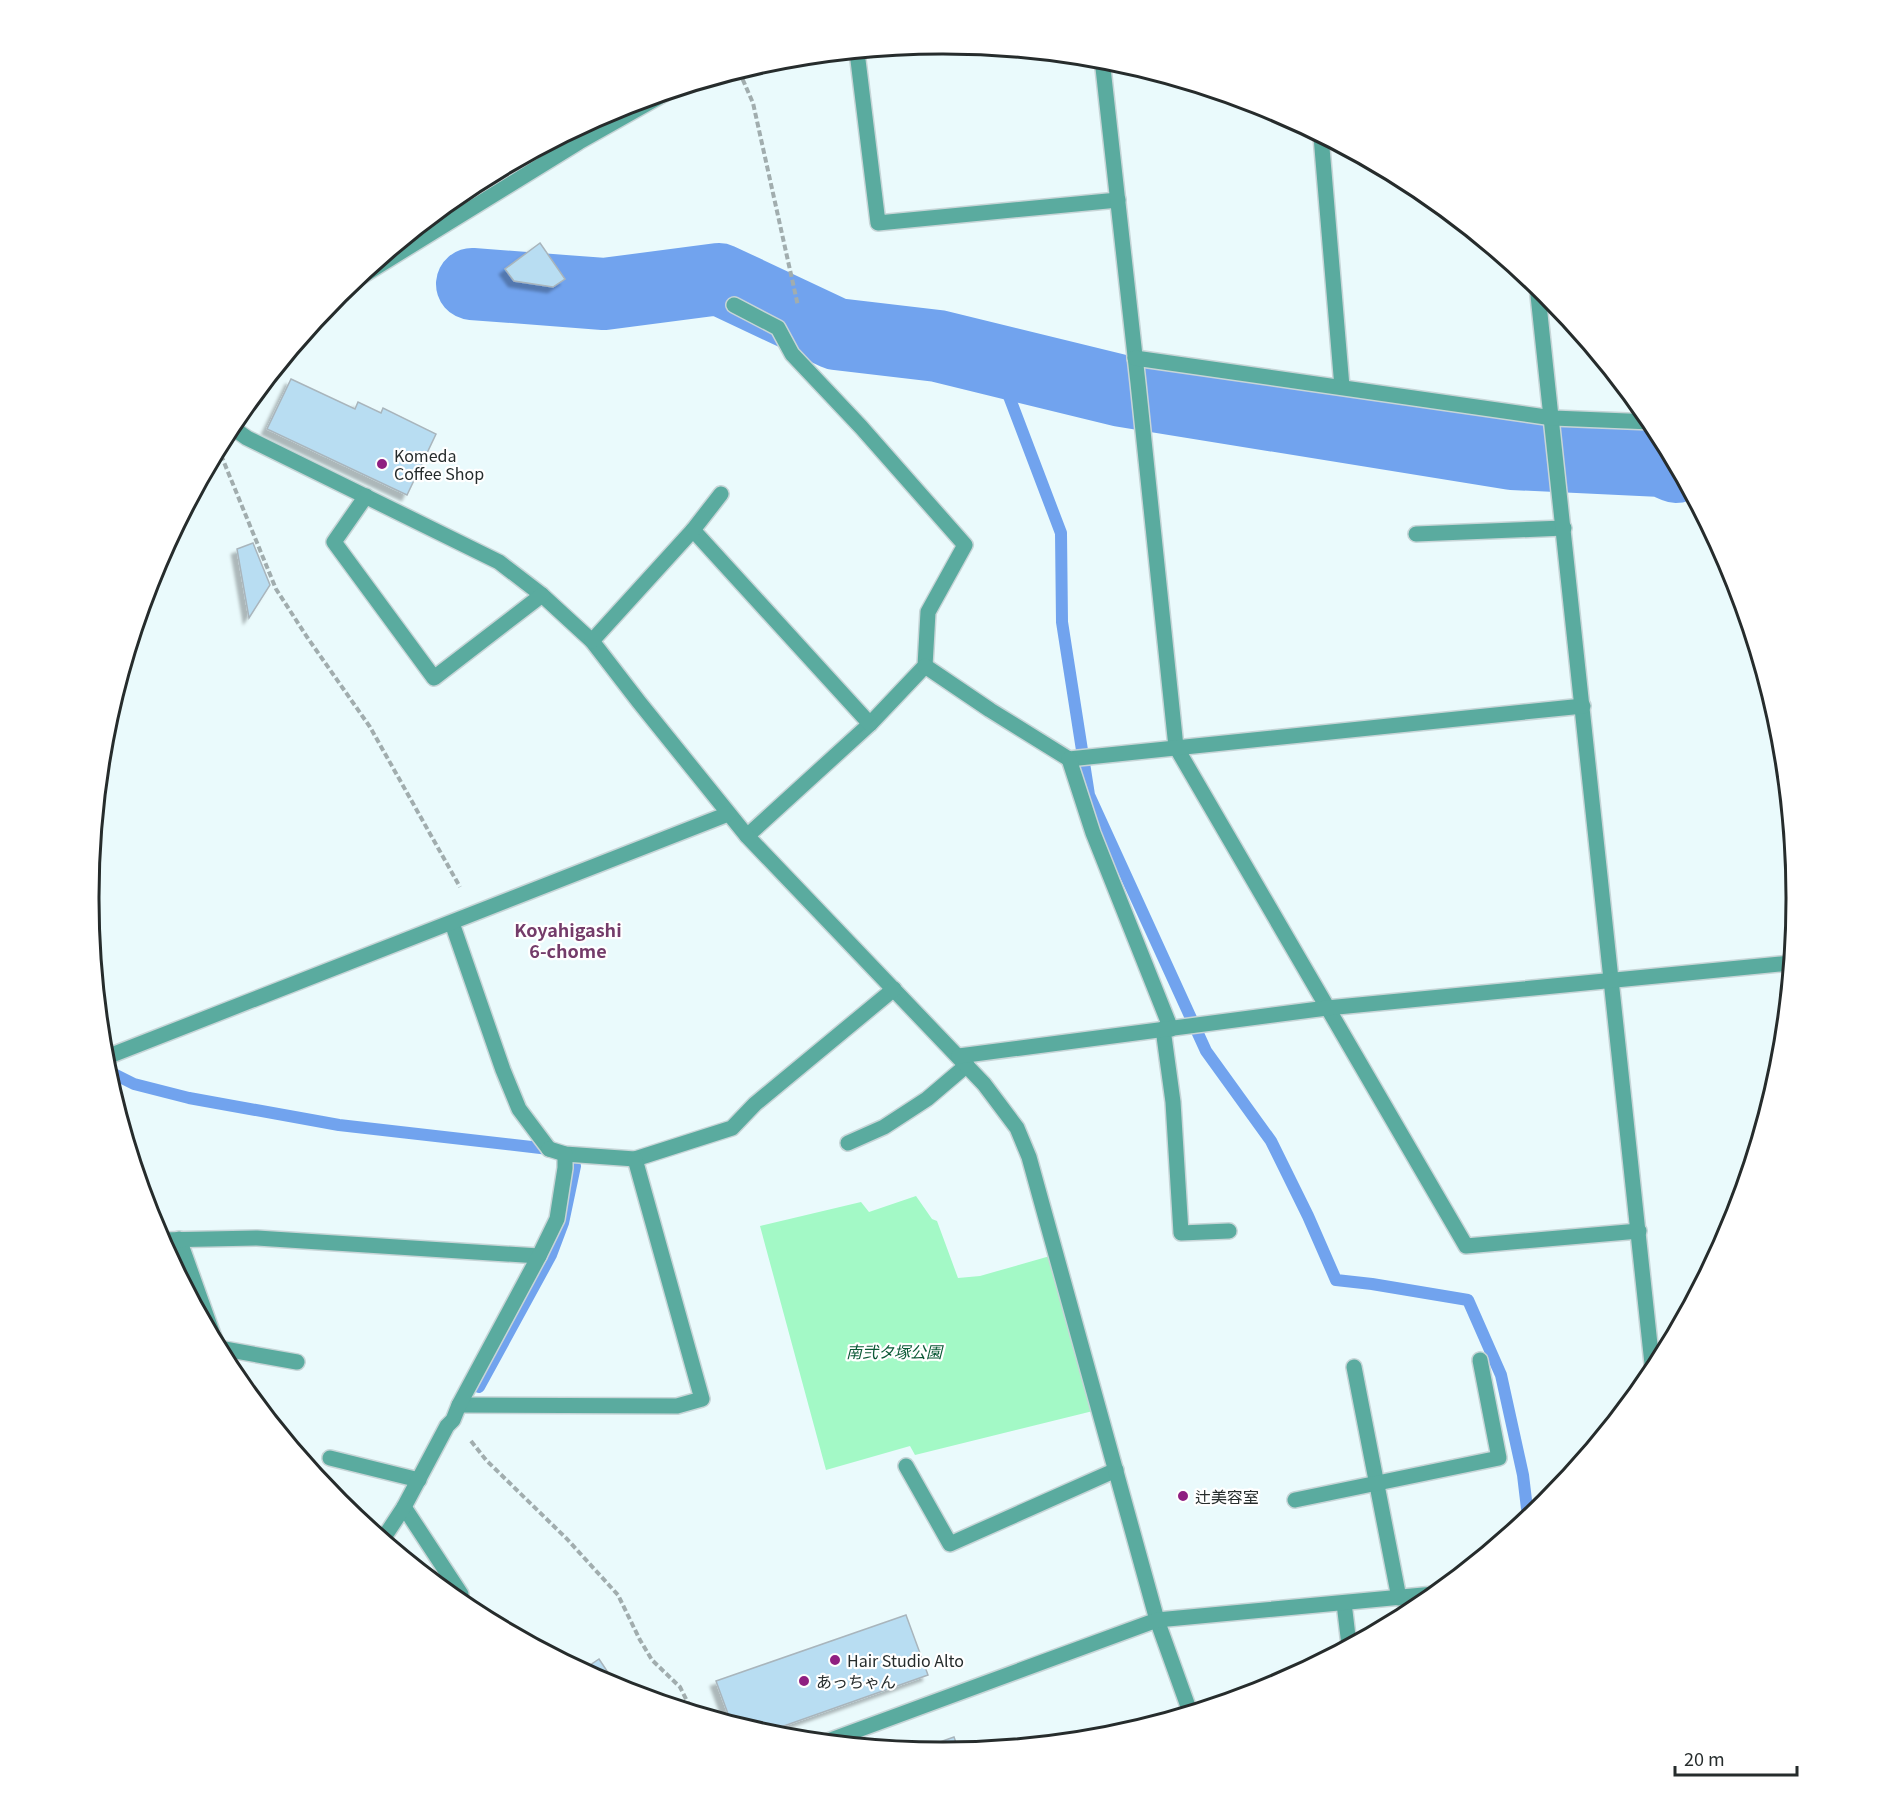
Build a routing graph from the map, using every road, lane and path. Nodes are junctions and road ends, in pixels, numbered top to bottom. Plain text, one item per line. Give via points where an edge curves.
1 (859, 59) edge
2 (1103, 69) edge
3 (742, 79) edge
4 (625, 116) edge
5 (1322, 144) edge
6 (1118, 200) junction
7 (396, 255) edge
8 (1539, 301) edge
9 (734, 305) dead end
10 (799, 313) dead end
11 (1136, 358) junction
12 (1342, 387) junction
13 (1553, 418) junction
14 (1639, 421) edge
15 (239, 432) edge
16 (222, 461) edge
17 (721, 494) dead end
18 (366, 496) junction
19 (1564, 528) junction
20 (693, 530) junction
21 (1416, 534) dead end
22 (542, 595) junction
23 (592, 641) junction
24 (925, 666) junction
25 (1583, 706) junction
26 (870, 724) junction
27 (1176, 747) junction
28 (1069, 759) junction
29 (728, 814) junction
30 (747, 836) junction
31 (476, 914) junction
32 (452, 922) junction
33 (1784, 964) edge
34 (1612, 981) junction
35 (894, 989) junction
36 (1327, 1008) junction
37 (1167, 1029) junction
38 (114, 1054) edge
39 (963, 1060) junction
40 (849, 1143) dead end
41 (565, 1154) junction
42 (635, 1159) junction
43 (1229, 1231) dead end
44 (1639, 1231) junction
45 (171, 1239) edge
46 (179, 1239) junction
47 (539, 1256) junction
48 (199, 1296) edge
49 (231, 1350) edge
50 (1651, 1355) edge
51 (1480, 1360) dead end
52 (297, 1362) dead end
53 (1354, 1367) dead end
54 (459, 1405) junction
55 (453, 1420) junction
56 (330, 1458) dead end
57 (906, 1466) dead end
58 (1116, 1470) junction
59 (418, 1480) junction
60 (1377, 1484) junction
61 (1295, 1500) dead end
62 (404, 1507) junction
63 (387, 1533) edge
64 (457, 1588) edge
65 (1417, 1596) edge
66 (1399, 1598) junction
67 (1344, 1603) junction
68 (1157, 1620) junction
69 (1348, 1638) edge
70 (687, 1702) edge
71 (1187, 1705) edge
72 (842, 1736) edge

1 - 6 street via 878,223
2 - 6 street
3 - 10 path via 753,103
4 - 7 street
5 - 12 street
6 - 11 street
8 - 13 street
9 - 24 street via 778,328 792,354 965,545 928,612
11 - 12 street
11 - 27 street
12 - 13 street
13 - 14 street
13 - 19 street
15 - 18 street
16 - 31 path via 276,589 370,727
17 - 20 street
18 - 22 street via 500,562
18 - 22 street via 334,542 434,678
19 - 21 street
19 - 25 street
20 - 23 street
20 - 26 street
22 - 23 street
23 - 29 street
24 - 26 street
24 - 28 street
25 - 27 street
25 - 34 street
26 - 30 street
27 - 28 street
27 - 36 street
28 - 37 street
29 - 30 street
29 - 31 street
30 - 35 street
31 - 32 street
32 - 38 street
32 - 41 street via 519,1108 549,1149
33 - 34 street
34 - 36 street
34 - 44 street
35 - 39 street
35 - 42 street via 755,1104 732,1128
36 - 37 street
36 - 44 street via 1466,1246
37 - 39 street
37 - 43 street via 1181,1233
39 - 40 street via 927,1099 884,1127
39 - 58 street via 1011,1119 1029,1157
41 - 42 street
41 - 47 street via 556,1219
42 - 54 street via 702,1399 677,1406
44 - 50 street
45 - 46 street
46 - 47 street via 257,1238
46 - 48 street
47 - 54 street
49 - 52 street
51 - 60 street via 1500,1458
53 - 60 street
54 - 55 street
55 - 59 street
55 - 70 path via 486,1460 618,1595 652,1660 680,1687
56 - 59 street
57 - 58 street via 950,1544
58 - 68 street
59 - 62 street
60 - 61 street
60 - 66 street
62 - 63 street
62 - 64 street
65 - 66 street
66 - 67 street
67 - 68 street
67 - 69 street
68 - 71 street
68 - 72 street

